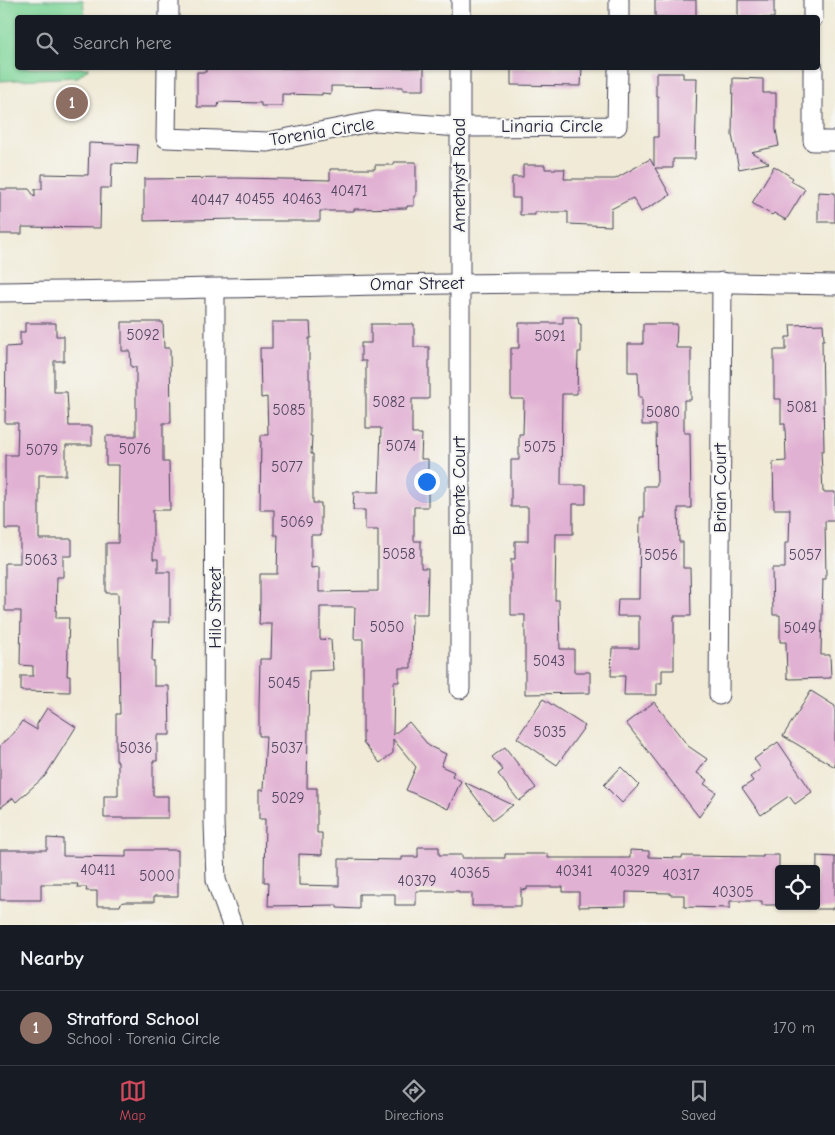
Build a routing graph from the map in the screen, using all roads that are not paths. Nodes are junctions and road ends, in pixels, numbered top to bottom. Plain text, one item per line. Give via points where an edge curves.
1 (169, 0) edge
2 (461, 0) edge
3 (619, 0) edge
4 (813, 0) edge
5 (169, 15) edge
6 (461, 15) edge
7 (619, 15) edge
8 (813, 15) edge
9 (168, 70) edge
10 (460, 70) edge
11 (618, 70) edge
12 (813, 70) edge
13 (459, 127) junction
14 (835, 141) edge
15 (722, 282) junction
16 (459, 283) junction
17 (835, 285) edge
18 (215, 289) junction
19 (0, 292) edge
20 (460, 689) dead end
21 (719, 694) dead end
22 (232, 925) edge

1 - 5 street
2 - 6 street
3 - 7 street
4 - 8 street
9 - 13 street, Torenia Circle via 166,138 268,142 376,122
10 - 13 street, Amethyst Road
11 - 13 street, Linaria Circle via 617,126
12 - 14 street via 813,141
13 - 16 street, Amethyst Road
15 - 16 street, Omar Street
15 - 17 street, Omar Street
15 - 21 street, Brian Court
16 - 18 street, Omar Street
16 - 20 street, Bronte Court
18 - 19 street, Omar Street
18 - 22 street, Hilo Street via 214,822 216,880

